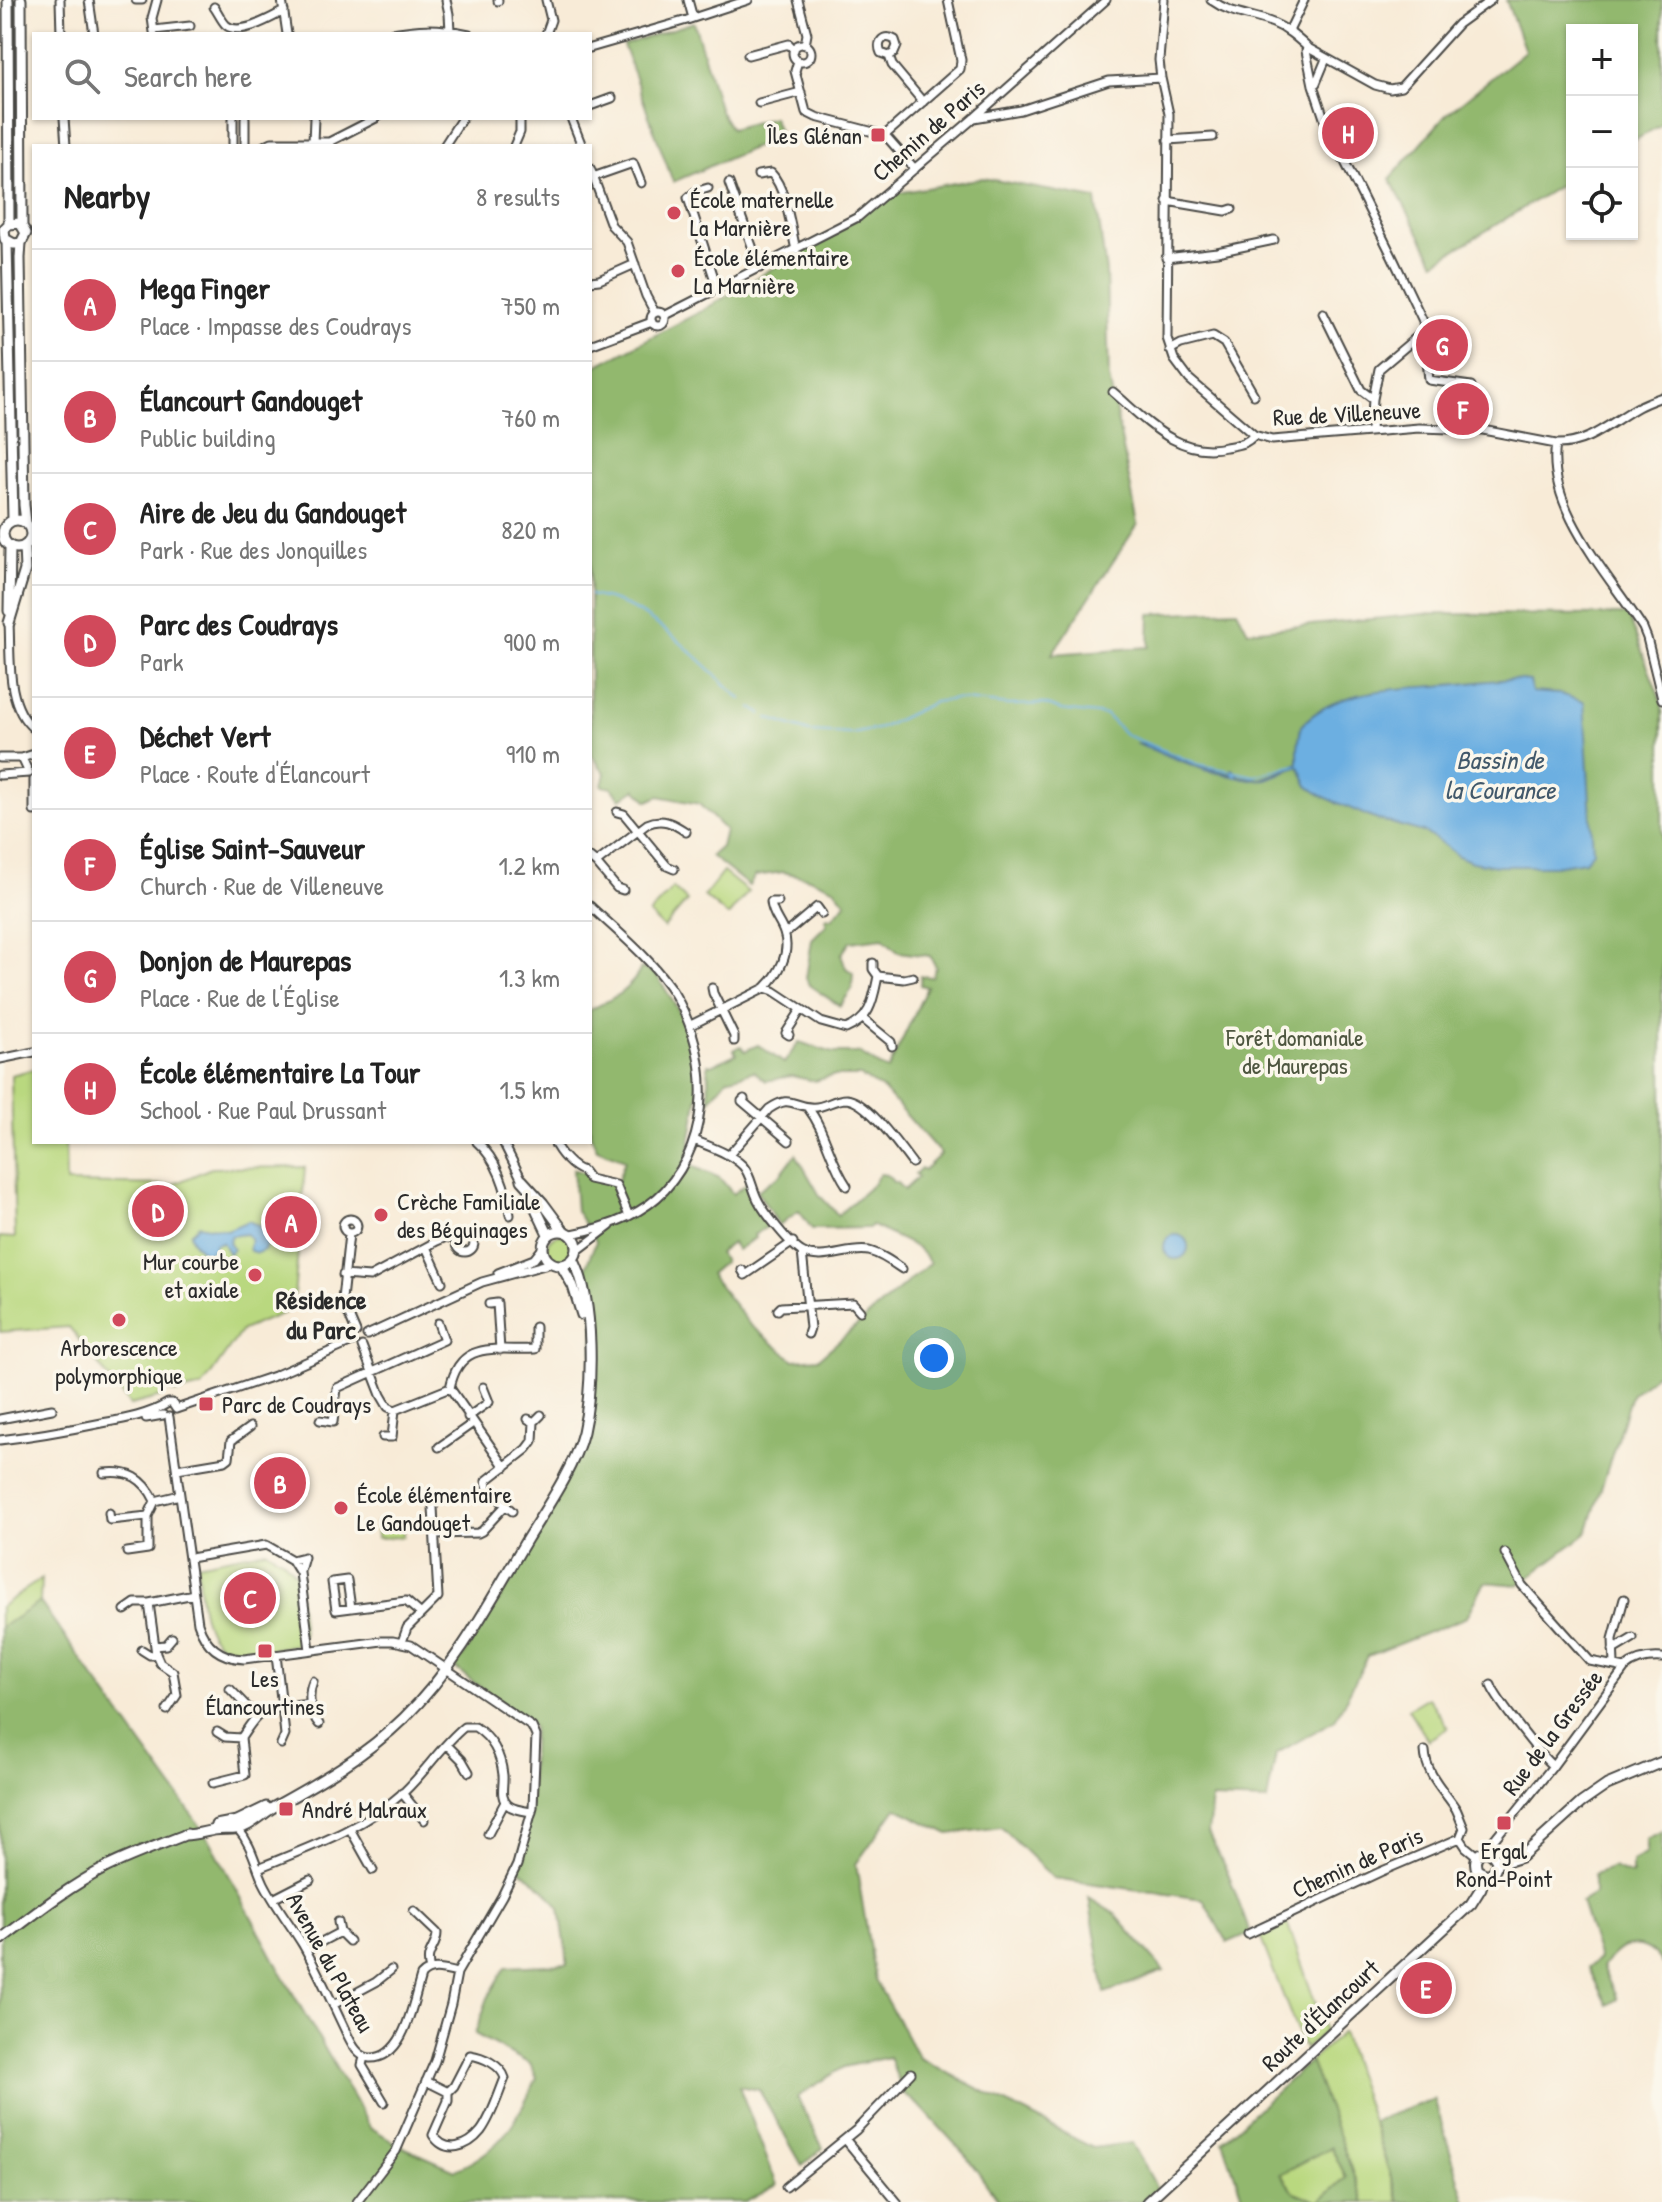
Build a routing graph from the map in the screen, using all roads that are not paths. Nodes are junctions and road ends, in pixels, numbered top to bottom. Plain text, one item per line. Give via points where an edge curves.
1 (8, 0) edge
2 (21, 0) edge
3 (60, 0) edge
4 (89, 0) edge
5 (136, 0) edge
6 (142, 0) edge
7 (157, 0) edge
8 (282, 0) edge
9 (446, 0) edge
10 (546, 0) edge
11 (688, 0) edge
12 (748, 0) edge
13 (798, 0) edge
14 (948, 0) edge
15 (1106, 0) edge
16 (1164, 0) edge
17 (1211, 0) edge
18 (1304, 0) edge
19 (1486, 1) edge
20 (214, 7) dead end
21 (284, 11) junction
22 (693, 18) junction
23 (190, 26) dead end
24 (450, 30) junction
25 (434, 31) edge
26 (1289, 31) junction
27 (61, 32) edge
28 (94, 32) edge
29 (154, 32) edge
30 (287, 32) edge
31 (397, 32) edge
32 (460, 32) edge
33 (547, 32) edge
34 (805, 45) junction
35 (592, 47) edge
36 (1308, 49) junction
37 (794, 50) junction
38 (748, 55) dead end
39 (889, 56) dead end
40 (1326, 59) junction
41 (798, 61) junction
42 (1161, 78) junction
43 (1313, 85) junction
44 (801, 92) junction
45 (612, 98) dead end
46 (923, 102) junction
47 (759, 103) dead end
48 (592, 105) edge
49 (974, 118) junction
50 (64, 120) edge
51 (233, 120) edge
52 (245, 120) edge
53 (314, 120) edge
54 (372, 120) edge
55 (461, 120) edge
56 (520, 120) edge
57 (572, 120) edge
58 (885, 135) junction
59 (1213, 137) dead end
60 (1168, 140) junction
61 (313, 142) junction
62 (66, 144) edge
63 (233, 144) edge
64 (245, 144) edge
65 (268, 144) edge
66 (329, 144) edge
67 (445, 144) edge
68 (515, 144) edge
69 (581, 144) edge
70 (915, 169) junction
71 (592, 174) edge
72 (758, 175) dead end
73 (593, 177) junction
74 (641, 183) dead end
75 (729, 183) dead end
76 (708, 188) dead end
77 (599, 192) junction
78 (592, 197) edge
79 (1167, 201) junction
80 (1232, 209) dead end
81 (5, 233) edge
82 (26, 233) edge
83 (1274, 240) dead end
84 (796, 250) junction
85 (1166, 258) junction
86 (635, 264) junction
87 (760, 268) junction
88 (592, 281) edge
89 (718, 290) junction
90 (1323, 313) dead end
91 (664, 316) junction
92 (653, 318) junction
93 (1424, 331) junction
94 (592, 344) edge
95 (1170, 350) junction
96 (1471, 386) dead end
97 (1113, 392) dead end
98 (1254, 395) dead end
99 (1662, 397) edge
100 (1373, 399) junction
101 (1371, 431) junction
102 (1254, 435) junction
103 (1556, 444) junction
104 (13, 520) junction
105 (26, 522) junction
106 (32, 533) edge
107 (3, 536) edge
108 (32, 536) edge
109 (24, 546) junction
110 (9, 623) junction
111 (1662, 699) edge
112 (32, 727) edge
113 (32, 755) edge
114 (0, 758) edge
115 (22, 758) junction
116 (0, 775) edge
117 (32, 778) edge
118 (617, 812) dead end
119 (638, 830) junction
120 (686, 832) dead end
121 (593, 860) edge
122 (674, 869) dead end
123 (623, 890) dead end
124 (778, 902) dead end
125 (592, 908) edge
126 (822, 914) dead end
127 (785, 934) junction
128 (873, 963) dead end
129 (878, 976) junction
130 (913, 977) dead end
131 (712, 988) dead end
132 (765, 988) junction
133 (722, 1010) junction
134 (801, 1010) junction
135 (863, 1019) junction
136 (691, 1025) junction
137 (789, 1035) dead end
138 (734, 1041) dead end
139 (892, 1046) dead end
140 (32, 1052) edge
141 (0, 1059) edge
142 (744, 1099) dead end
143 (825, 1107) junction
144 (808, 1108) junction
145 (761, 1118) junction
146 (817, 1119) junction
147 (694, 1140) junction
148 (789, 1141) dead end
149 (479, 1144) edge
150 (504, 1144) edge
151 (555, 1144) edge
152 (729, 1155) junction
153 (912, 1163) dead end
154 (522, 1180) junction
155 (847, 1186) dead end
156 (510, 1215) dead end
157 (629, 1216) junction
158 (618, 1220) junction
159 (567, 1232) junction
160 (349, 1234) dead end
161 (548, 1234) junction
162 (457, 1240) dead end
163 (793, 1242) junction
164 (426, 1247) junction
165 (542, 1249) junction
166 (802, 1252) junction
167 (575, 1255) junction
168 (556, 1264) junction
169 (902, 1269) dead end
170 (742, 1270) dead end
171 (343, 1275) junction
172 (442, 1282) dead end
173 (482, 1282) junction
174 (489, 1304) dead end
175 (807, 1305) junction
176 (778, 1310) dead end
177 (860, 1311) dead end
178 (438, 1323) dead end
179 (535, 1327) dead end
180 (356, 1332) junction
181 (808, 1334) dead end
182 (367, 1335) junction
183 (352, 1342) junction
184 (362, 1346) junction
185 (500, 1350) junction
186 (590, 1350) junction
187 (371, 1371) junction
188 (483, 1387) dead end
189 (450, 1388) junction
190 (52, 1409) dead end
191 (176, 1409) junction
192 (395, 1410) junction
193 (165, 1413) junction
194 (541, 1415) dead end
195 (0, 1419) edge
196 (320, 1420) dead end
197 (471, 1420) junction
198 (250, 1427) dead end
199 (383, 1437) dead end
200 (0, 1442) edge
201 (439, 1447) dead end
202 (505, 1467) junction
203 (177, 1469) junction
204 (104, 1473) dead end
205 (485, 1483) dead end
206 (180, 1495) junction
207 (155, 1501) junction
208 (506, 1506) dead end
209 (433, 1507) dead end
210 (109, 1513) dead end
211 (148, 1516) junction
212 (435, 1534) junction
213 (127, 1552) dead end
214 (1505, 1553) dead end
215 (190, 1558) junction
216 (292, 1560) junction
217 (300, 1573) junction
218 (194, 1594) junction
219 (1624, 1599) dead end
220 (149, 1603) junction
221 (351, 1608) dead end
222 (125, 1610) dead end
223 (421, 1614) junction
224 (172, 1638) dead end
225 (1633, 1638) dead end
226 (402, 1642) junction
227 (142, 1650) dead end
228 (156, 1650) junction
229 (310, 1650) junction
230 (1613, 1650) junction
231 (276, 1655) junction
232 (1662, 1658) edge
233 (1614, 1665) junction
234 (1625, 1668) junction
235 (447, 1669) junction
236 (313, 1681) dead end
237 (1491, 1685) dead end
238 (230, 1689) dead end
239 (311, 1704) junction
240 (282, 1707) junction
241 (167, 1710) dead end
242 (256, 1716) junction
243 (319, 1724) dead end
244 (217, 1732) dead end
245 (241, 1738) junction
246 (281, 1744) dead end
247 (447, 1745) junction
248 (1425, 1751) dead end
249 (1662, 1762) edge
250 (1553, 1766) junction
251 (469, 1772) dead end
252 (213, 1783) dead end
253 (402, 1793) junction
254 (505, 1802) junction
255 (532, 1812) junction
256 (424, 1820) dead end
257 (242, 1826) junction
258 (350, 1829) junction
259 (488, 1834) dead end
260 (1460, 1838) junction
261 (1489, 1852) junction
262 (1477, 1856) junction
263 (1497, 1862) junction
264 (258, 1868) junction
265 (373, 1870) dead end
266 (1487, 1875) junction
267 (310, 1880) dead end
268 (273, 1899) junction
269 (414, 1911) dead end
270 (338, 1922) dead end
271 (340, 1932) junction
272 (1248, 1934) dead end
273 (0, 1940) edge
274 (349, 1941) dead end
275 (306, 1950) junction
276 (391, 1970) dead end
277 (430, 1970) junction
278 (457, 1973) junction
279 (333, 2005) junction
280 (364, 2057) junction
281 (911, 2073) dead end
282 (426, 2081) junction
283 (448, 2092) junction
284 (384, 2102) dead end
285 (845, 2139) junction
286 (786, 2187) dead end
287 (357, 2202) edge
288 (897, 2202) edge
289 (1147, 2202) edge

1 - 81 street
2 - 82 street
3 - 27 street
4 - 28 street
5 - 6 street
7 - 29 street
8 - 21 street
9 - 24 street
10 - 33 street via 551,20
11 - 22 street
12 - 22 street
13 - 34 street
14 - 46 street via 960,69
15 - 49 street, Chemin de Paris
16 - 42 street
17 - 26 street
18 - 26 street
19 - 40 street via 1401,87 1375,85
20 - 21 street via 233,28 257,25
21 - 30 street
22 - 35 street
23 - 29 street
24 - 25 street
24 - 32 street
25 - 31 street
26 - 36 street
34 - 37 street
34 - 41 street via 810,56
36 - 40 street
36 - 43 street
37 - 38 street via 789,44
37 - 41 street
39 - 46 street
40 - 43 street
41 - 44 street
42 - 49 street via 1109,81 1021,110
42 - 60 street
43 - 93 street via 1326,124
44 - 47 street
44 - 58 street via 810,115
45 - 48 street
46 - 58 street
49 - 70 street, Chemin de Paris
50 - 62 street
51 - 63 street
52 - 64 street
53 - 61 street
54 - 66 street
55 - 67 street
56 - 68 street
57 - 69 street
58 - 70 street
59 - 60 street
60 - 79 street
61 - 65 street
61 - 66 street
70 - 84 street, Chemin de Paris via 858,217
71 - 73 street
72 - 84 street via 771,173 776,179
73 - 74 street via 633,163
73 - 77 street
75 - 87 street
76 - 89 street via 688,198
77 - 78 street
77 - 86 street via 611,225 627,242
79 - 80 street
79 - 85 street
81 - 82 street via 14,244
81 - 82 street via 18,222
81 - 104 street
82 - 105 street
83 - 85 street
84 - 87 street, Chemin de Paris
85 - 95 street
86 - 88 street
86 - 92 street
87 - 89 street, Chemin de Paris
89 - 91 street, Chemin de Paris
90 - 100 street via 1361,390
91 - 92 street
91 - 92 street via 660,326
92 - 94 street
93 - 96 street via 1429,380
93 - 100 street via 1379,369
95 - 98 street via 1213,336 1224,343
95 - 102 street, Rue de Villeneuve via 1189,379
97 - 102 street via 1181,445 1220,449 1249,442
99 - 103 street, Rue de Villeneuve via 1590,437
100 - 101 street
101 - 102 street, Rue de Villeneuve via 1272,440
101 - 103 street, Rue de Villeneuve via 1477,429
103 - 111 street via 1554,466 1573,524 1643,628
104 - 105 street
104 - 107 street
105 - 106 street
107 - 109 street via 18,548
107 - 110 street
108 - 109 street
109 - 110 street via 25,570
110 - 112 street via 17,706
113 - 115 street
114 - 115 street
115 - 117 street
116 - 117 street
118 - 119 street
119 - 120 street via 655,820
119 - 121 street
119 - 122 street
121 - 123 street
124 - 127 street via 771,902 771,911
125 - 136 street via 656,970
126 - 127 street via 817,907
127 - 132 street via 782,964
128 - 129 street
129 - 130 street
129 - 135 street
131 - 133 street
132 - 133 street
132 - 134 street
133 - 136 street
133 - 138 street
134 - 135 street via 846,1029
134 - 137 street
135 - 139 street
136 - 147 street via 702,1077
140 - 141 street
142 - 145 street
143 - 144 street
143 - 146 street
143 - 153 street via 835,1100 860,1103
144 - 145 street via 782,1102
144 - 146 street
145 - 148 street
145 - 152 street
146 - 155 street
147 - 152 street
147 - 157 street via 663,1192
149 - 156 street via 508,1195
150 - 154 street
151 - 157 street via 589,1179 616,1185
152 - 163 street via 747,1171 767,1217
154 - 159 street
154 - 161 street
157 - 158 street
158 - 159 street
158 - 167 street
159 - 161 street
159 - 167 street via 577,1242
160 - 171 street
161 - 165 street
162 - 164 street via 446,1237
163 - 166 street
163 - 170 street via 745,1275
164 - 171 street via 370,1277
164 - 172 street
165 - 168 street
165 - 173 street via 536,1257
166 - 169 street via 827,1256 868,1251
166 - 175 street
167 - 168 street
167 - 186 street
168 - 173 street
168 - 186 street via 567,1274 581,1307
171 - 180 street via 342,1299
173 - 182 street
174 - 185 street via 497,1303
175 - 176 street
175 - 177 street via 853,1303
175 - 181 street
178 - 187 street via 447,1343
179 - 185 street via 535,1349
180 - 182 street
180 - 183 street
182 - 184 street
183 - 184 street
183 - 191 street via 274,1376
184 - 187 street
185 - 189 street via 465,1357
186 - 235 street via 583,1433 566,1474
187 - 192 street via 388,1407
187 - 196 street via 337,1388 333,1422
188 - 197 street via 489,1402
189 - 192 street
189 - 197 street
190 - 195 street
191 - 193 street via 174,1415
191 - 193 street via 168,1403
192 - 199 street via 392,1437
193 - 200 street
193 - 203 street
194 - 202 street via 531,1421 533,1441
197 - 201 street
197 - 202 street
198 - 203 street via 231,1441 225,1461
202 - 205 street
203 - 206 street
204 - 207 street via 133,1475
206 - 207 street
206 - 215 street
207 - 211 street
208 - 212 street via 482,1531
209 - 212 street
210 - 211 street via 110,1520
211 - 213 street via 148,1549
212 - 223 street via 438,1597
214 - 233 street via 1522,1585 1590,1661
215 - 216 street via 266,1545
215 - 218 street
216 - 217 street
216 - 217 street via 304,1557
217 - 229 street
218 - 220 street
218 - 231 street via 200,1631 214,1649 234,1658
219 - 230 street
220 - 222 street
220 - 228 street
221 - 223 street via 406,1601
223 - 226 street
224 - 228 street
225 - 230 street
226 - 229 street
226 - 235 street
227 - 228 street via 150,1655
228 - 241 street via 160,1663 173,1672 177,1695
229 - 231 street
230 - 233 street
231 - 240 street
232 - 234 street, Rue de la Gressée
233 - 234 street
234 - 250 street, Rue de la Gressée
235 - 255 street via 532,1727
235 - 257 street via 381,1739
236 - 239 street
237 - 250 street
238 - 242 street
239 - 240 street
239 - 243 street
240 - 242 street
240 - 246 street
242 - 245 street
244 - 245 street
245 - 252 street via 245,1775
247 - 251 street
247 - 253 street
247 - 254 street via 464,1727 481,1731 500,1759
248 - 260 street via 1438,1786 1464,1828
249 - 263 street via 1607,1785 1521,1857
250 - 261 street, Rue de la Gressée
253 - 256 street
253 - 258 street
254 - 255 street
254 - 259 street
255 - 278 street via 517,1865
257 - 264 street, Avenue du Plateau
257 - 273 street via 204,1828 93,1874
258 - 264 street
258 - 265 street
260 - 262 street, Chemin de Paris
260 - 272 street, Chemin de Paris
261 - 262 street
261 - 263 street
262 - 266 street via 1477,1870
263 - 266 street
264 - 268 street, Avenue du Plateau
266 - 289 street, Route d'Élancourt via 1471,1904
267 - 268 street
268 - 275 street, Avenue du Plateau
269 - 277 street, Avenue du Plateau via 437,1933
270 - 271 street
271 - 274 street
271 - 275 street
275 - 279 street, Avenue du Plateau
276 - 279 street
277 - 278 street
277 - 280 street, Avenue du Plateau via 421,1976 399,2041 382,2055
278 - 282 street
279 - 280 street, Avenue du Plateau
280 - 284 street via 362,2065
281 - 285 street
282 - 283 street
282 - 287 street via 396,2151
283 - 283 street via 433,2135 456,2148 482,2130 504,2074 470,2055
285 - 286 street
285 - 288 street

